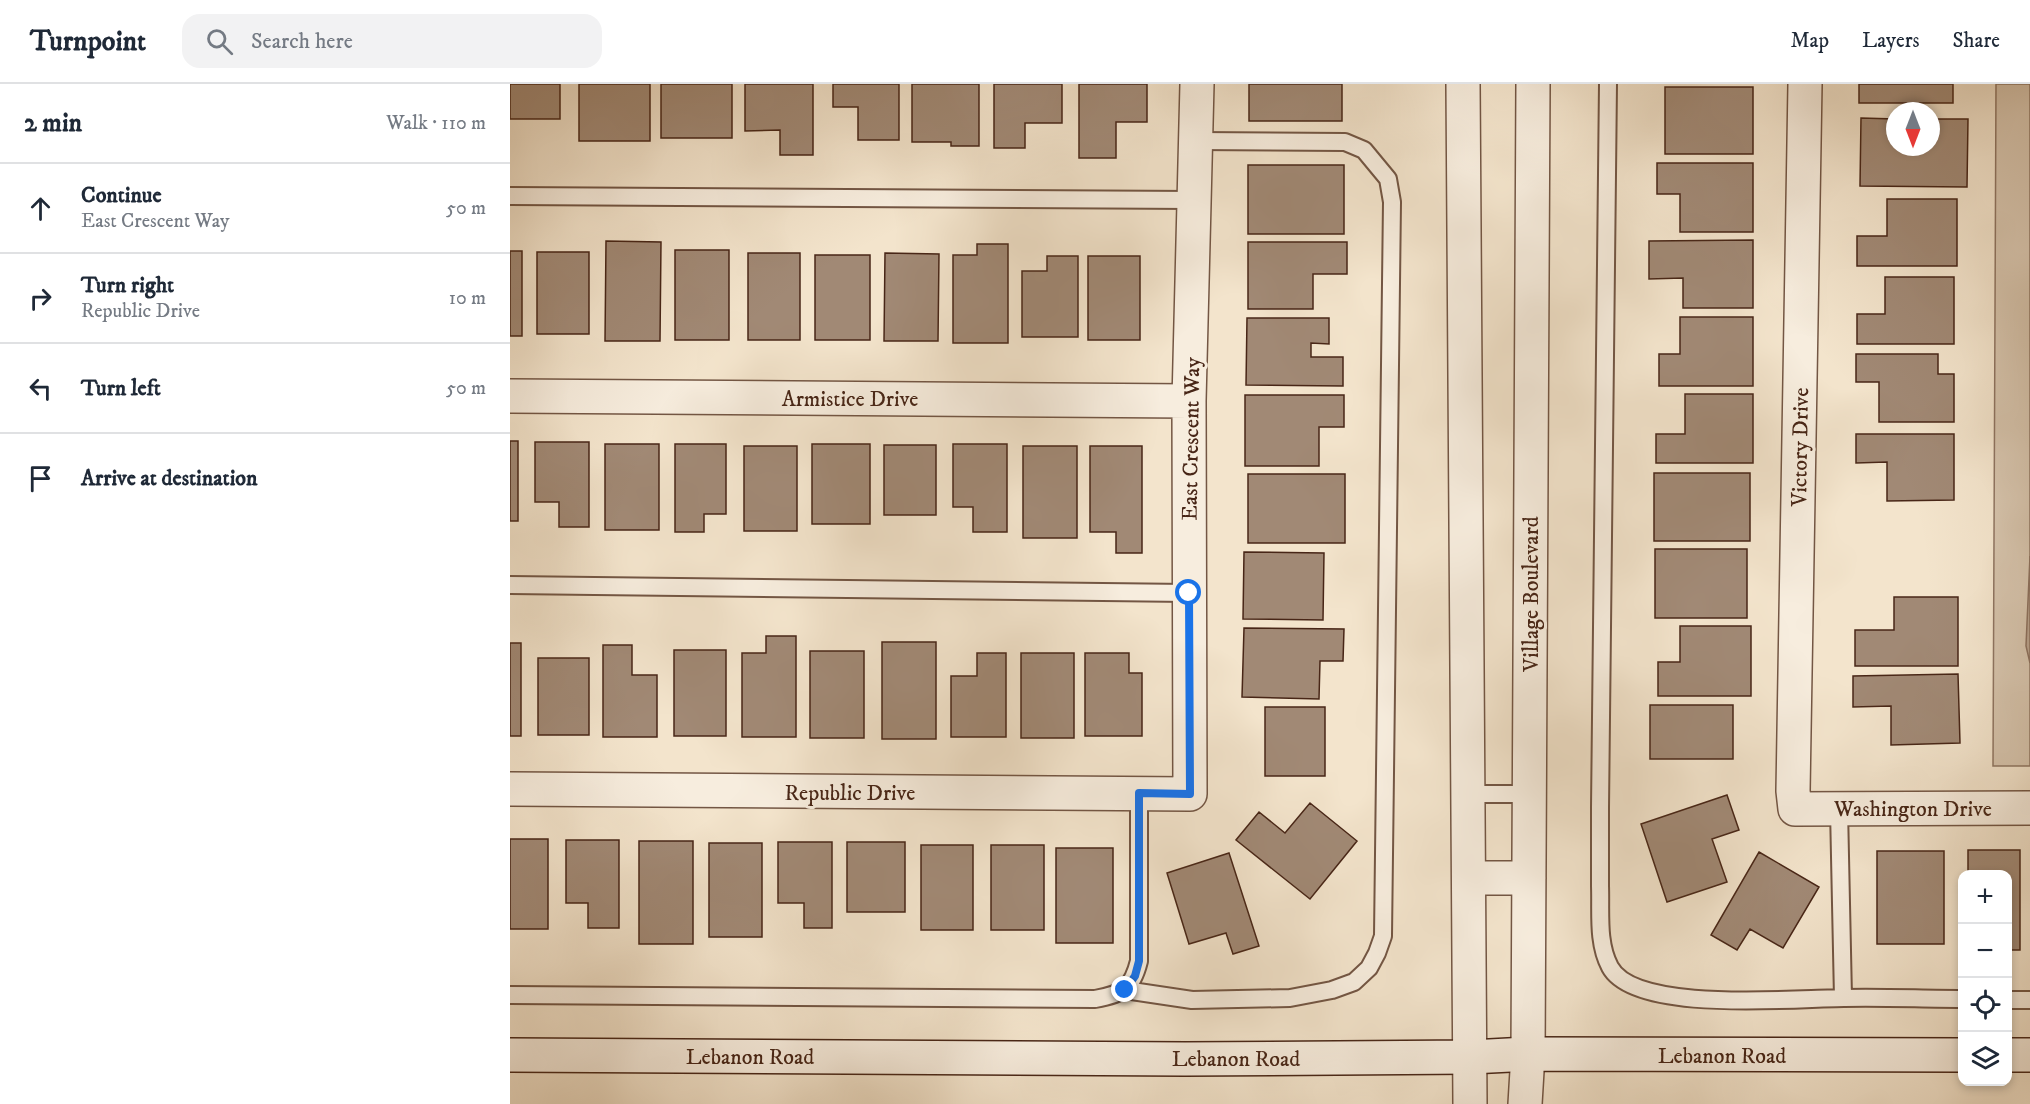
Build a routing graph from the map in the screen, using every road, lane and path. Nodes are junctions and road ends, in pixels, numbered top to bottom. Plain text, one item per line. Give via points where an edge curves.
1 (1197, 84) edge
2 (1463, 84) edge
3 (1533, 84) edge
4 (1608, 84) edge
5 (1805, 84) edge
6 (1196, 141) junction
7 (510, 196) edge
8 (1194, 200) junction
9 (510, 396) edge
10 (1189, 400) junction
11 (510, 585) edge
12 (1189, 593) junction
13 (510, 789) edge
14 (1139, 793) junction
15 (1190, 794) joint
16 (1469, 794) junction
17 (1529, 794) junction
18 (2030, 808) edge
19 (1795, 809) joint
20 (1839, 809) junction
21 (1470, 878) junction
22 (1529, 878) junction
23 (1125, 990) junction
24 (510, 995) edge
25 (1843, 998) junction
26 (1958, 999) edge
27 (2012, 1000) edge
28 (2030, 1000) edge
29 (510, 1054) edge
30 (1528, 1054) junction
31 (1958, 1055) edge
32 (2012, 1055) edge
33 (2030, 1055) edge
34 (1471, 1057) junction
35 (1470, 1104) edge
36 (1525, 1104) edge

1 - 6 street, East Crescent Way
2 - 16 street
3 - 17 street, Village Boulevard
4 - 25 lane via 1600,808 1603,950 1611,969 1626,983 1678,998
5 - 19 street, Victory Drive via 1792,791
6 - 8 street, East Crescent Way
6 - 23 lane via 1345,142 1364,150 1388,179 1392,202 1383,936 1369,968 1354,982 1332,990 1290,998 1192,1000
7 - 8 lane
8 - 10 street, East Crescent Way
9 - 10 street, Armistice Drive
10 - 12 street, East Crescent Way
11 - 12 lane
12 - 15 street, East Crescent Way
13 - 14 street, Republic Drive
14 - 15 street, Republic Drive
14 - 23 lane via 1139,961
16 - 17 lane
16 - 21 street
17 - 22 street, Village Boulevard
18 - 20 street, Washington Drive
19 - 20 street, Washington Drive
20 - 25 lane
21 - 22 street
21 - 34 street
22 - 30 street, Village Boulevard
23 - 24 lane via 1095,999
25 - 26 lane
27 - 28 lane
29 - 34 street, Lebanon Road
30 - 31 street, Lebanon Road
30 - 34 street, Lebanon Road
30 - 36 street, Village Boulevard
32 - 33 street
34 - 35 street

